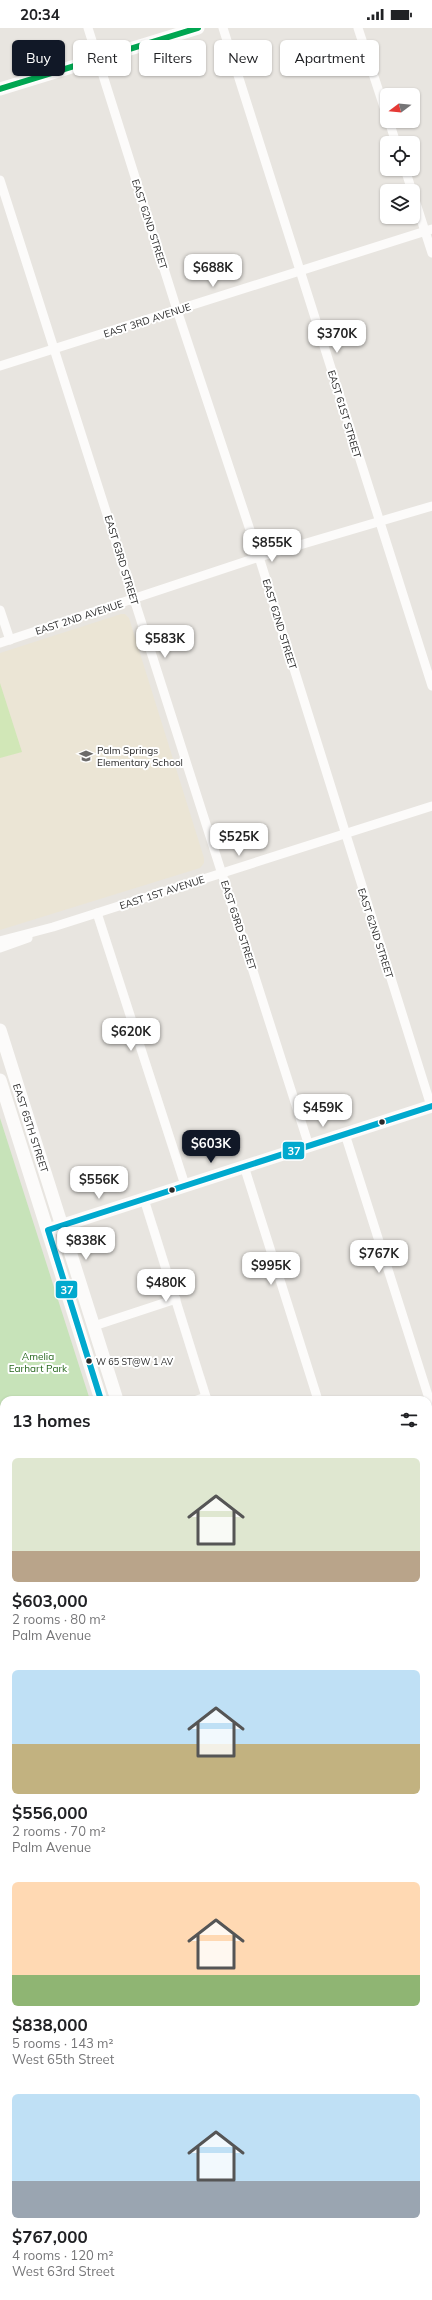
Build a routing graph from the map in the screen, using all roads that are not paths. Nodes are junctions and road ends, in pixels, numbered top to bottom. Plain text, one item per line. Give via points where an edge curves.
1 (88, 28) edge
2 (198, 28) edge
3 (223, 28) edge
4 (358, 28) edge
5 (92, 40) edge
6 (131, 48) edge
7 (73, 66) edge
8 (103, 76) edge
9 (0, 90) edge
10 (380, 95) edge
11 (0, 180) edge
12 (420, 210) edge
13 (429, 230) edge
14 (432, 253) edge
15 (300, 271) junction
16 (177, 310) junction
17 (56, 349) junction
18 (0, 366) edge
19 (432, 506) edge
20 (380, 523) junction
21 (259, 558) junction
22 (134, 600) junction
23 (0, 610) edge
24 (10, 640) junction
25 (0, 643) edge
26 (432, 686) edge
27 (432, 806) edge
28 (345, 834) junction
29 (222, 873) junction
30 (97, 913) junction
31 (53, 927) junction
32 (0, 941) edge
33 (0, 948) edge
34 (0, 1030) edge
35 (0, 1080) edge
36 (432, 1106) edge
37 (345, 1134) junction
38 (309, 1146) junction
39 (244, 1166) junction
40 (185, 1186) junction
41 (144, 1199) junction
42 (62, 1225) junction
43 (48, 1230) junction
44 (176, 1300) junction
45 (94, 1326) junction
46 (100, 1396) edge
47 (116, 1396) edge
48 (206, 1396) edge
49 (317, 1396) edge
50 (428, 1396) edge

1 - 5 street, EAST 62ND STREET
2 - 6 main road
3 - 15 street, EAST 61ST STREET
4 - 10 street
7 - 9 main road
8 - 16 street, EAST 62ND STREET
11 - 17 street, EAST 63RD STREET
12 - 13 street
13 - 14 street
13 - 15 street, EAST 3RD AVENUE
15 - 16 street, EAST 3RD AVENUE
15 - 20 street, EAST 61ST STREET
16 - 17 street, EAST 3RD AVENUE
16 - 21 street, EAST 62ND STREET
17 - 18 street, EAST 3RD AVENUE
17 - 22 street, EAST 63RD STREET
19 - 20 street, EAST 2ND AVENUE
20 - 21 street, EAST 2ND AVENUE
20 - 26 street, EAST 61ST STREET
21 - 22 street, EAST 2ND AVENUE
21 - 28 street, EAST 62ND STREET
22 - 24 street, EAST 2ND AVENUE
22 - 29 street, EAST 63RD STREET
23 - 24 street
24 - 25 street, EAST 2ND AVENUE
27 - 28 street, EAST 1ST AVENUE
28 - 29 street, EAST 1ST AVENUE
28 - 36 street, EAST 62ND STREET
29 - 30 street, EAST 1ST AVENUE
29 - 38 street, EAST 63RD STREET
30 - 31 street, EAST 1ST AVENUE
30 - 40 street
31 - 32 street, EAST 1ST AVENUE
31 - 33 street, EAST 1ST AVENUE
34 - 42 main road, EAST 65TH STREET
35 - 43 main road, EAST 65TH STREET
36 - 37 main road
37 - 38 main road
37 - 50 street
38 - 39 main road
39 - 40 main road
39 - 49 street
40 - 41 main road
41 - 42 main road
41 - 44 street
42 - 43 main road
42 - 45 main road, EAST 65TH STREET
43 - 46 main road, EAST 65TH STREET
44 - 45 street
44 - 48 street
45 - 47 main road, EAST 65TH STREET

